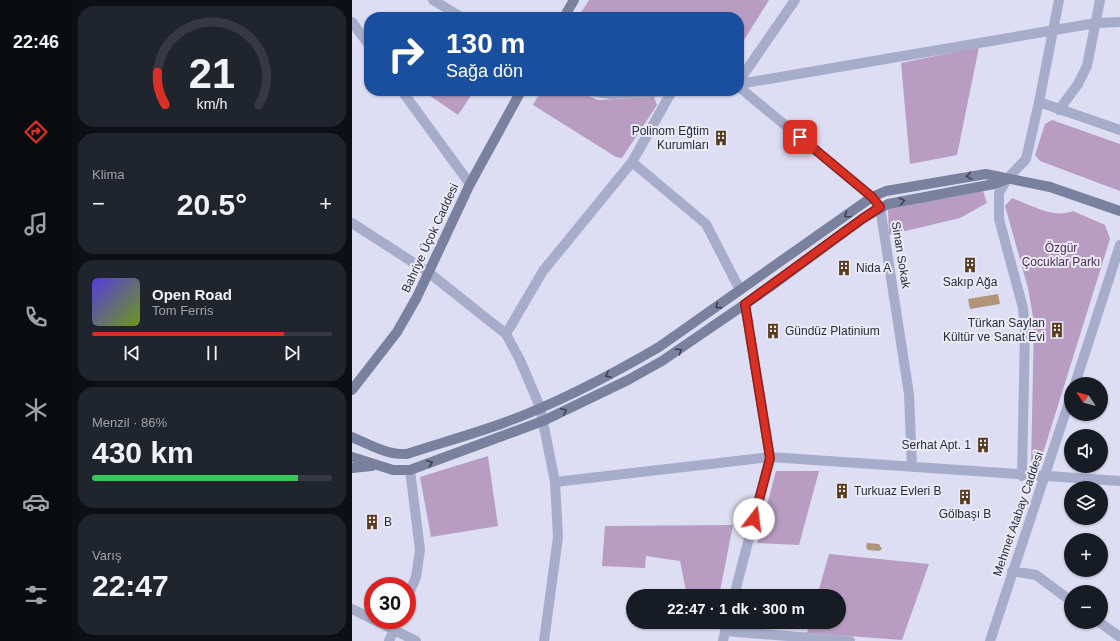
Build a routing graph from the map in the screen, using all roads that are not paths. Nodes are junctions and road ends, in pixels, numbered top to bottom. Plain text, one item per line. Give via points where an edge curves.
1 (433, 0) edge
2 (574, 0) edge
3 (795, 0) edge
4 (1059, 0) edge
5 (1100, 0) edge
6 (453, 12) edge
7 (567, 12) edge
8 (352, 22) edge
9 (1120, 22) edge
10 (1096, 23) junction
11 (1054, 30) junction
12 (364, 38) edge
13 (744, 74) edge
14 (744, 85) edge
15 (744, 90) edge
16 (406, 96) edge
17 (518, 96) edge
18 (669, 96) edge
19 (1039, 102) junction
20 (1059, 110) junction
21 (1120, 130) edge
22 (632, 162) junction
23 (1007, 179) junction
24 (470, 184) junction
25 (872, 197) junction
26 (880, 207) junction
27 (1120, 211) edge
28 (352, 223) edge
29 (1120, 245) edge
30 (428, 272) junction
31 (740, 290) junction
32 (745, 304) junction
33 (506, 334) junction
34 (1077, 377) edge
35 (352, 390) edge
36 (540, 407) junction
37 (1064, 417) edge
38 (543, 421) junction
39 (352, 437) edge
40 (352, 457) edge
41 (770, 458) junction
42 (377, 465) junction
43 (912, 467) junction
44 (352, 468) edge
45 (410, 470) junction
46 (1022, 476) junction
47 (1044, 477) junction
48 (1120, 481) edge
49 (555, 482) junction
50 (1012, 570) junction
51 (416, 577) edge
52 (736, 589) edge
53 (1064, 596) edge
54 (352, 609) edge
55 (1108, 628) edge
56 (394, 631) junction
57 (725, 631) edge
58 (1120, 637) edge
59 (389, 641) edge
60 (416, 641) edge
61 (544, 641) edge
62 (850, 641) edge
63 (990, 641) edge

1 - 6 street
2 - 7 main road
3 - 13 street
4 - 11 street
5 - 10 street
8 - 12 street
9 - 10 street
10 - 11 street
10 - 20 street via 1087,66 1078,84
11 - 14 street
11 - 19 street
15 - 25 street, Sinan Sokak
16 - 24 street
17 - 24 main road, Bahriye Üçok Caddesi
18 - 22 street
19 - 20 street
19 - 23 street via 1026,159
20 - 21 street
22 - 31 street via 706,224
22 - 33 street via 543,271
23 -> 25 main road via 986,174 902,187
26 -> 23 main road via 994,184
23 - 27 main road via 1050,188
23 - 46 street via 999,193 999,219 1023,308 1025,329
24 - 30 main road, Bahriye Üçok Caddesi
25 - 26 street, Sinan Sokak
25 -> 31 main road
26 - 32 main road
26 - 43 street, Sinan Sokak via 909,394
28 - 30 street
29 - 34 street
30 - 33 street
30 - 35 main road, Bahriye Üçok Caddesi via 397,332
31 -> 36 main road via 659,348
38 -> 32 main road via 673,356
32 - 41 street
33 - 36 street
36 - 38 street
36 - 39 main road via 507,422 407,454 386,452
37 - 47 street, Mehmet Atabay Caddesi
45 -> 38 main road
38 - 49 street
40 - 42 main road
41 - 43 street
41 - 49 street
41 - 52 street
42 - 44 main road
42 - 45 main road via 402,471
43 - 46 street
45 - 51 street via 420,550
46 - 47 street
47 - 48 street
47 - 50 street, Mehmet Atabay Caddesi
49 - 61 street via 558,537
50 - 53 street via 1036,575
50 - 63 street, Mehmet Atabay Caddesi
54 - 56 street
55 - 58 street
56 - 59 street
56 - 60 street
57 - 62 street

